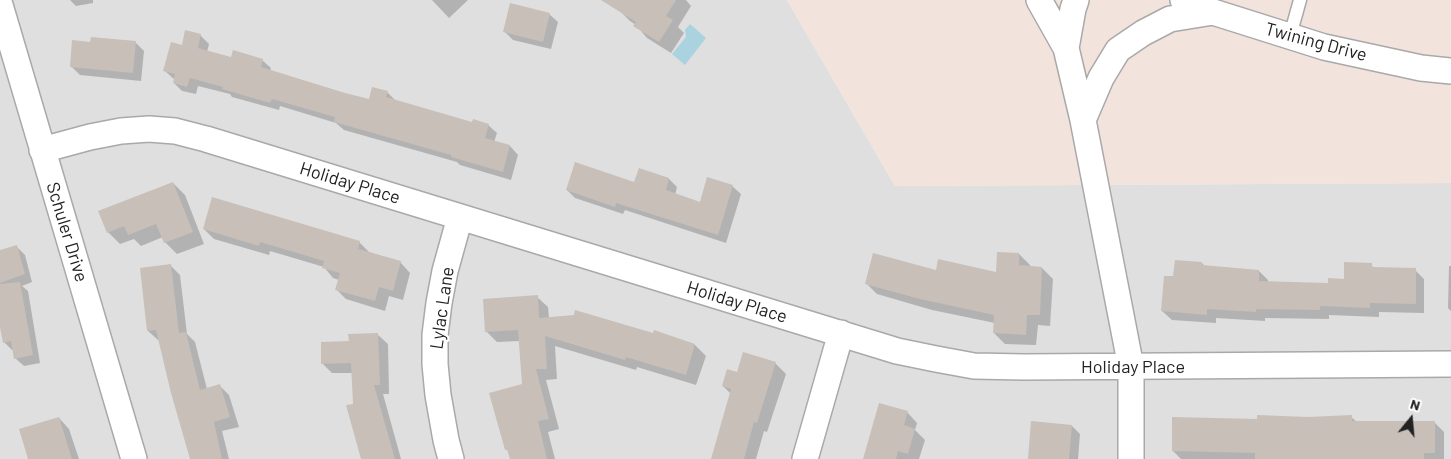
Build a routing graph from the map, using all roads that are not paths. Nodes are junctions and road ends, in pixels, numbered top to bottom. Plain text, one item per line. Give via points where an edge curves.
1 (1038, 0) edge
2 (1076, 0) edge
3 (1183, 0) edge
4 (1300, 0) edge
5 (0, 5) edge
6 (1213, 12) junction
7 (1290, 36) junction
8 (1066, 48) junction
9 (1451, 72) edge
10 (1083, 120) junction
11 (42, 150) junction
12 (460, 217) junction
13 (840, 333) junction
14 (1451, 364) edge
15 (1131, 367) junction
16 (134, 459) edge
17 (451, 459) edge
18 (805, 459) edge
19 (1131, 459) edge

1 - 8 street
2 - 8 street
3 - 6 street, Twining Drive
4 - 7 lane
5 - 11 street, Schuler Drive
6 - 7 street, Twining Drive
6 - 10 street via 1170,19 1118,50
7 - 9 street, Twining Drive via 1392,62
8 - 10 street
10 - 15 street
11 - 12 street, Holiday Place via 121,131 149,129 175,132 206,138
11 - 16 street, Schuler Drive
12 - 13 street, Holiday Place
12 - 17 street, Lylac Lane via 445,271 435,335 438,395
13 - 15 street, Holiday Place via 897,351 974,366
13 - 18 street
14 - 15 street, Holiday Place
15 - 19 street

